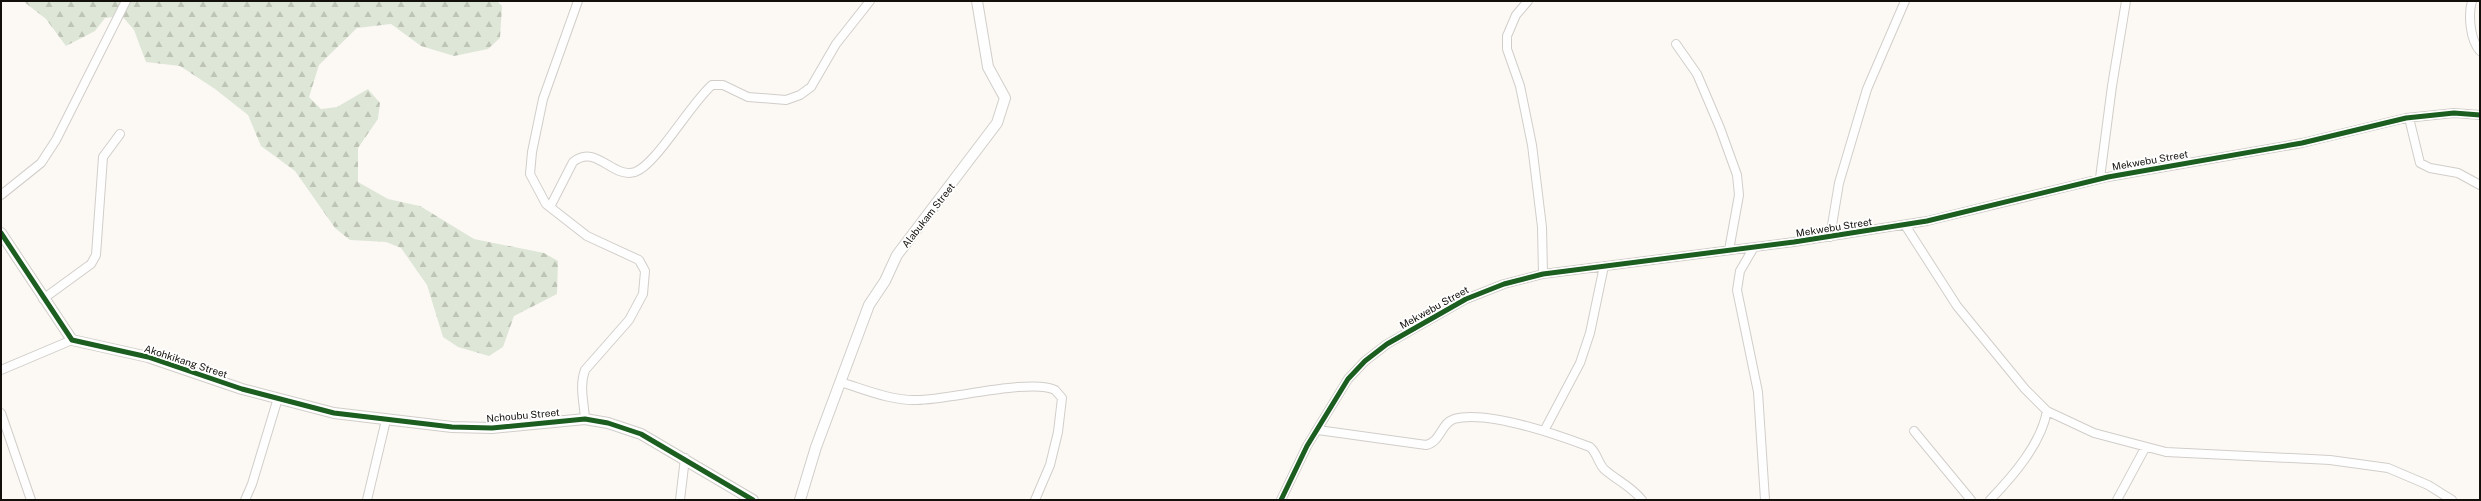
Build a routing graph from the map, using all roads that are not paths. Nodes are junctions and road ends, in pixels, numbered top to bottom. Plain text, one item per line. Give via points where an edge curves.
1 (126, 1) edge
2 (578, 1) edge
3 (870, 1) edge
4 (978, 1) edge
5 (1528, 1) edge
6 (1905, 1) edge
7 (2126, 1) edge
8 (2472, 1) edge
9 (1676, 44) dead end
10 (2480, 50) edge
11 (2480, 115) edge
12 (2409, 118) junction
13 (120, 134) dead end
14 (2100, 178) junction
15 (2480, 185) edge
16 (1, 195) edge
17 (550, 206) junction
18 (1905, 225) junction
19 (1, 233) edge
20 (1830, 237) junction
21 (1754, 247) junction
22 (1729, 250) junction
23 (1604, 266) junction
24 (1543, 274) junction
25 (43, 299) junction
26 (72, 340) junction
27 (1, 370) edge
28 (840, 382) junction
29 (278, 398) junction
30 (2047, 411) junction
31 (1, 413) edge
32 (585, 419) junction
33 (386, 420) junction
34 (1318, 430) junction
35 (1544, 431) junction
36 (1914, 431) dead end
37 (2145, 448) junction
38 (685, 458) junction
39 (31, 500) edge
40 (246, 500) edge
41 (367, 500) edge
42 (680, 500) edge
43 (753, 500) edge
44 (800, 500) edge
45 (1035, 500) edge
46 (1281, 500) edge
47 (1642, 500) edge
48 (1765, 500) edge
49 (1971, 500) edge
50 (1990, 500) edge
51 (2117, 500) edge
52 (2452, 500) edge

1 - 16 street via 41,163
2 - 17 street via 543,99 532,152 530,174 537,189
3 - 17 street via 836,44 811,87 800,95 786,100 748,97 723,86 712,85 692,105 648,165 625,173 590,156 578,158 573,162
4 - 28 street, Alabukam Street via 988,67 1005,98 997,123 897,255 885,282 869,305
5 - 24 street via 1516,15 1507,36 1507,49 1520,86 1532,145 1542,228
6 - 20 street via 1867,89 1839,183
7 - 14 street
8 - 10 street via 2469,11 2475,45
9 - 22 street via 1697,74 1737,175 1739,195
11 - 12 street, Mekwebu Street via 2454,113
12 - 14 street, Mekwebu Street via 2302,143
12 - 15 street via 2420,163 2430,168 2458,172
13 - 25 street via 104,157 96,255 90,264
14 - 18 street, Mekwebu Street
17 - 32 street via 587,236 639,260 645,271 643,294 629,320 585,370 581,379
18 - 20 street, Mekwebu Street
18 - 30 street via 1957,306 2025,389
19 - 25 street
20 - 21 street, Mekwebu Street
21 - 22 street, Mekwebu Street
21 - 48 street via 1740,271 1737,290 1758,392
22 - 23 street, Mekwebu Street
23 - 24 street, Mekwebu Street
23 - 35 street via 1590,333 1580,363
24 - 34 street, Mekwebu Street via 1504,284 1466,299 1387,344 1364,361 1348,379
25 - 26 street
26 - 27 street
26 - 29 street, Akohkikang Street via 148,358
28 - 44 street, Alabukam Street
28 - 45 street via 884,395 914,400 1032,387 1055,390 1062,398 1058,432 1050,464
29 - 33 street, Nchoubu Street via 334,413
29 - 40 street
30 - 37 street via 2094,433
30 - 50 street via 2044,427 2021,462
31 - 39 street
32 - 33 street, Nchoubu Street via 492,428 452,427
32 - 38 street, Nchoubu Street via 634,431
33 - 41 street
34 - 35 street via 1426,445 1435,440 1446,425 1460,418 1500,420
34 - 46 street, Mekwebu Street
35 - 47 street via 1590,447 1596,452 1604,469 1634,490
36 - 49 street
37 - 51 street
37 - 52 street via 2166,452 2330,460 2388,468 2428,485
38 - 42 street
38 - 43 street, Nchoubu Street

